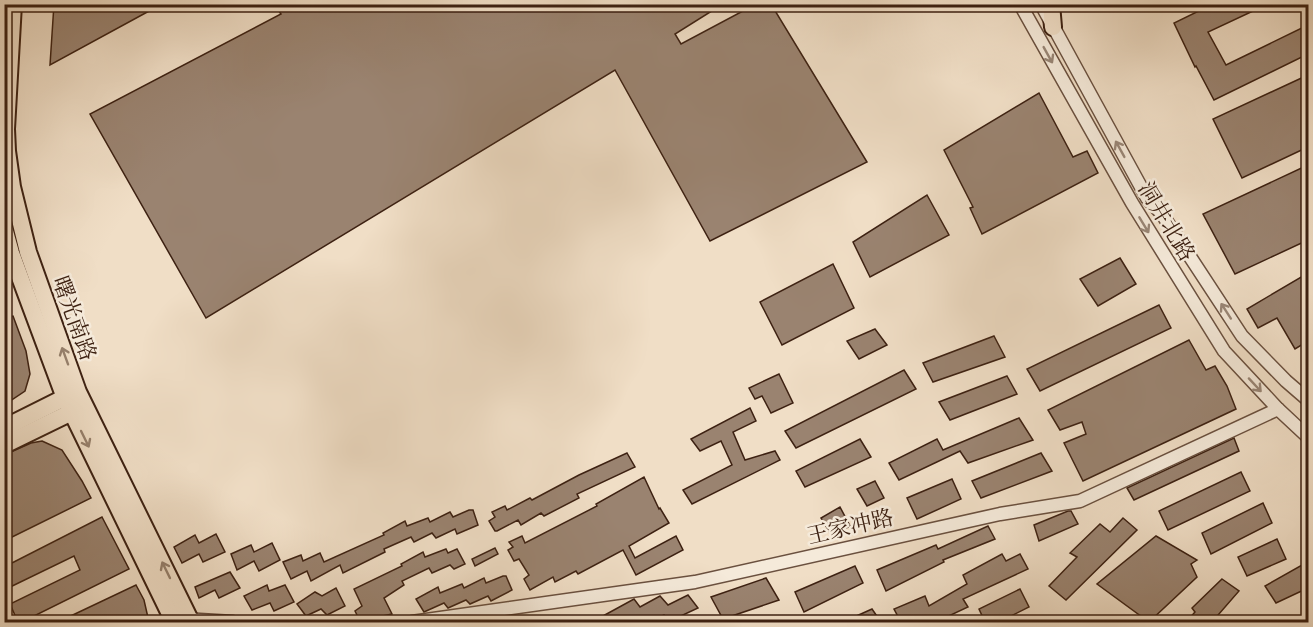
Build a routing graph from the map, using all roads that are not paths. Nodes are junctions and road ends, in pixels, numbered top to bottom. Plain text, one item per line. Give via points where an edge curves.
1 (1020, 4) edge
2 (1041, 4) edge
3 (1052, 4) edge
4 (10, 14) edge
5 (1053, 27) junction
6 (4, 228) edge
7 (1308, 400) edge
8 (75, 402) junction
9 (1278, 409) junction
10 (4, 428) edge
11 (1308, 437) edge
12 (4, 445) edge
13 (182, 621) edge
14 (233, 622) edge
15 (412, 622) edge

1 -> 9 street, 洞井北路 via 1157,247 1224,351
2 - 5 street, 洞井北路
3 - 5 main road
8 -> 4 main road, 曙光南路 via 12,187 6,129
7 -> 5 street, 洞井北路 via 1242,336 1162,214 1147,198
6 - 8 main road, 曙光南路
8 - 10 main road
8 - 12 main road
8 - 13 main road, 曙光南路
9 - 11 street, 洞井北路
9 - 15 street, 王家冲路 via 1080,501 1000,514 695,582
13 - 14 street

